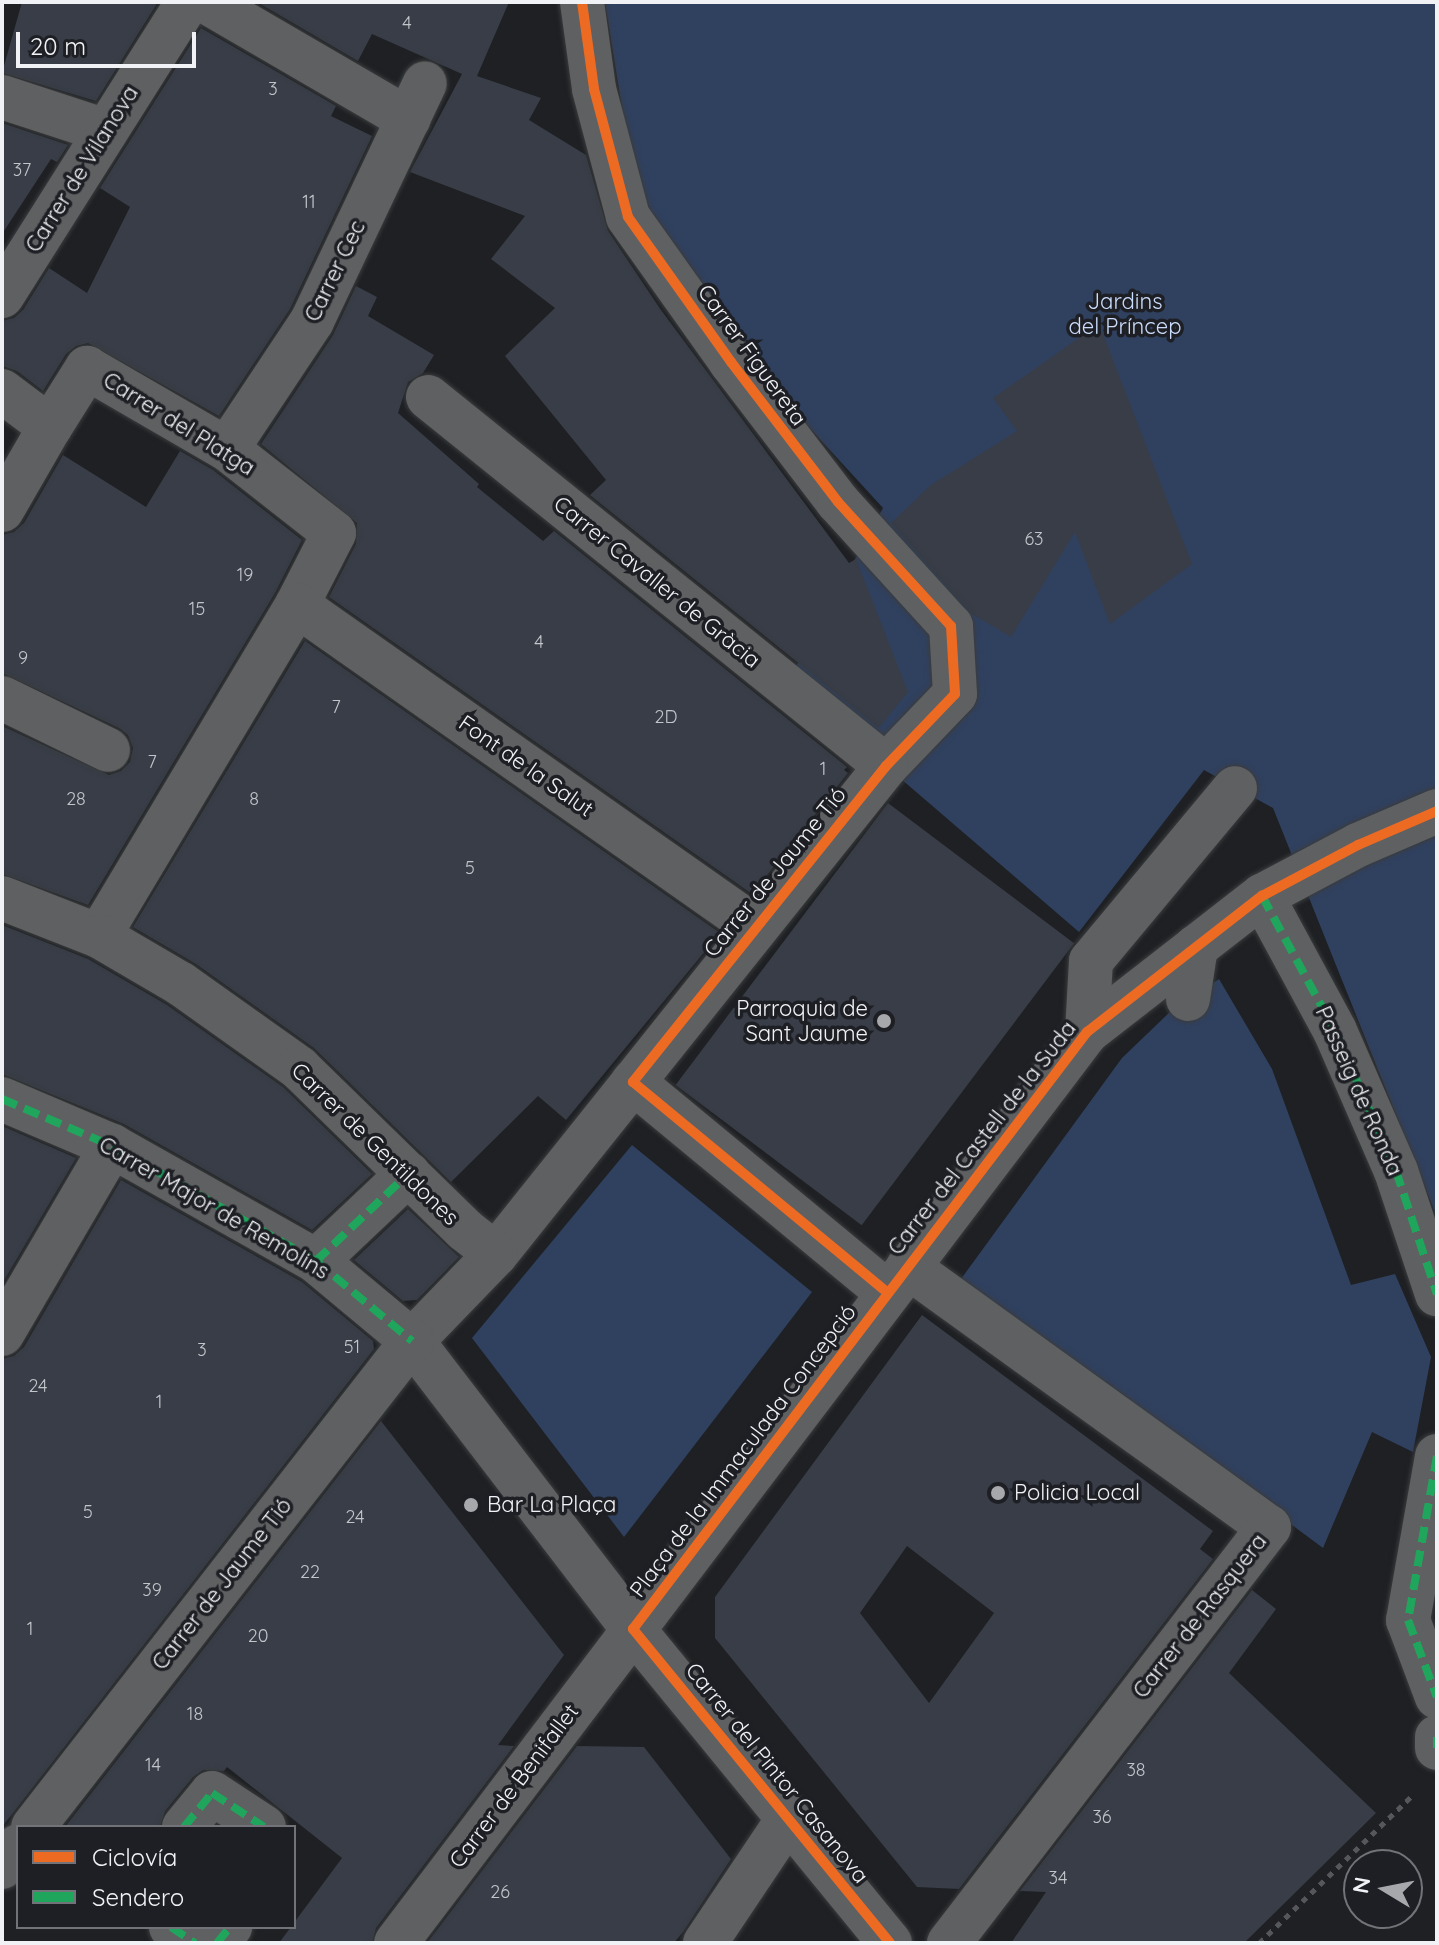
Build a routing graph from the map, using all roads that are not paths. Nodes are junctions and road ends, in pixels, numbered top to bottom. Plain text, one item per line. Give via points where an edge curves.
1 (188, 2) edge
2 (207, 2) edge
3 (582, 2) edge
4 (2, 97) edge
5 (106, 131) junction
6 (2, 296) edge
7 (2, 391) edge
8 (428, 397) dead end
9 (50, 427) junction
10 (227, 449) junction
11 (2, 510) edge
12 (297, 605) junction
13 (955, 694) joint
14 (2, 698) edge
15 (108, 750) dead end
16 (886, 766) junction
17 (1235, 788) dead end
18 (1437, 811) edge
19 (1262, 896) junction
20 (2, 898) edge
21 (755, 927) junction
22 (99, 936) junction
23 (1196, 947) junction
24 (1188, 999) dead end
25 (1087, 1032) junction
26 (633, 1082) junction
27 (2, 1099) edge
28 (112, 1146) junction
29 (408, 1174) junction
30 (496, 1254) junction
31 (316, 1261) junction
32 (898, 1280) junction
33 (1437, 1294) edge
34 (2, 1334) edge
35 (412, 1341) junction
36 (1437, 1456) edge
37 (633, 1629) junction
38 (1437, 1697) edge
39 (1437, 1737) edge
40 (1431, 1766) edge
41 (788, 1819) junction
42 (35, 1825) edge
43 (186, 1825) edge
44 (261, 1825) edge
45 (16, 1849) edge
46 (2, 1867) edge
47 (174, 1929) edge
48 (195, 1943) edge
49 (396, 1943) edge
50 (705, 1943) edge
51 (890, 1943) edge
52 (949, 1943) edge

1 - 5 street, Carrer de Vilanova
2 - 10 street, Carrer Cec via 417,101 312,321
3 - 13 street, Carrer Figuereta via 594,89 628,217 838,502 951,626
4 - 5 street
5 - 6 street, Carrer de Vilanova
7 - 9 street
8 - 16 street, Carrer Cavaller de Gràcia
9 - 10 street, Carrer del Platga via 87,368
9 - 11 street
10 - 12 street, Carrer del Platga via 334,533
12 - 21 street, Font de la Salut
12 - 22 street
13 - 16 street, Carrer de Jaume Tió
14 - 15 street
16 - 21 street, Carrer de Jaume Tió
17 - 25 street via 1091,961
18 - 19 street, Carrer del Castell de la Suda
19 - 23 street, Carrer del Castell de la Suda
19 - 33 street, Passeig de Ronda via 1335,1031 1390,1157
20 - 22 street, Carrer de Gentildones
21 - 26 street, Carrer de Jaume Tió
22 - 29 street, Carrer de Gentildones via 181,984 299,1068
23 - 24 street
23 - 25 street, Carrer del Castell de la Suda
25 - 32 street, Carrer del Castell de la Suda
26 - 30 street
26 - 32 street
27 - 28 street, Carrer Major de Remolins
28 - 31 street, Carrer Major de Remolins
28 - 34 street
29 - 30 street, Carrer de Gentildones
29 - 31 street
30 - 35 street
31 - 35 street, Carrer Major de Remolins
32 - 37 street, Plaça de la Immaculada Concepció
32 - 52 street, Carrer de Rasquera via 1269,1527
35 - 37 street, Plaça de la Immaculada Concepció
35 - 42 street, Carrer de Jaume Tió
36 - 38 street via 1408,1620
37 - 41 street, Carrer del Pintor Casanova
37 - 49 street, Carrer de Benifallet
39 - 40 street
41 - 50 street
41 - 51 street, Carrer del Pintor Casanova
43 - 44 street via 212,1793
45 - 46 street
47 - 48 street

